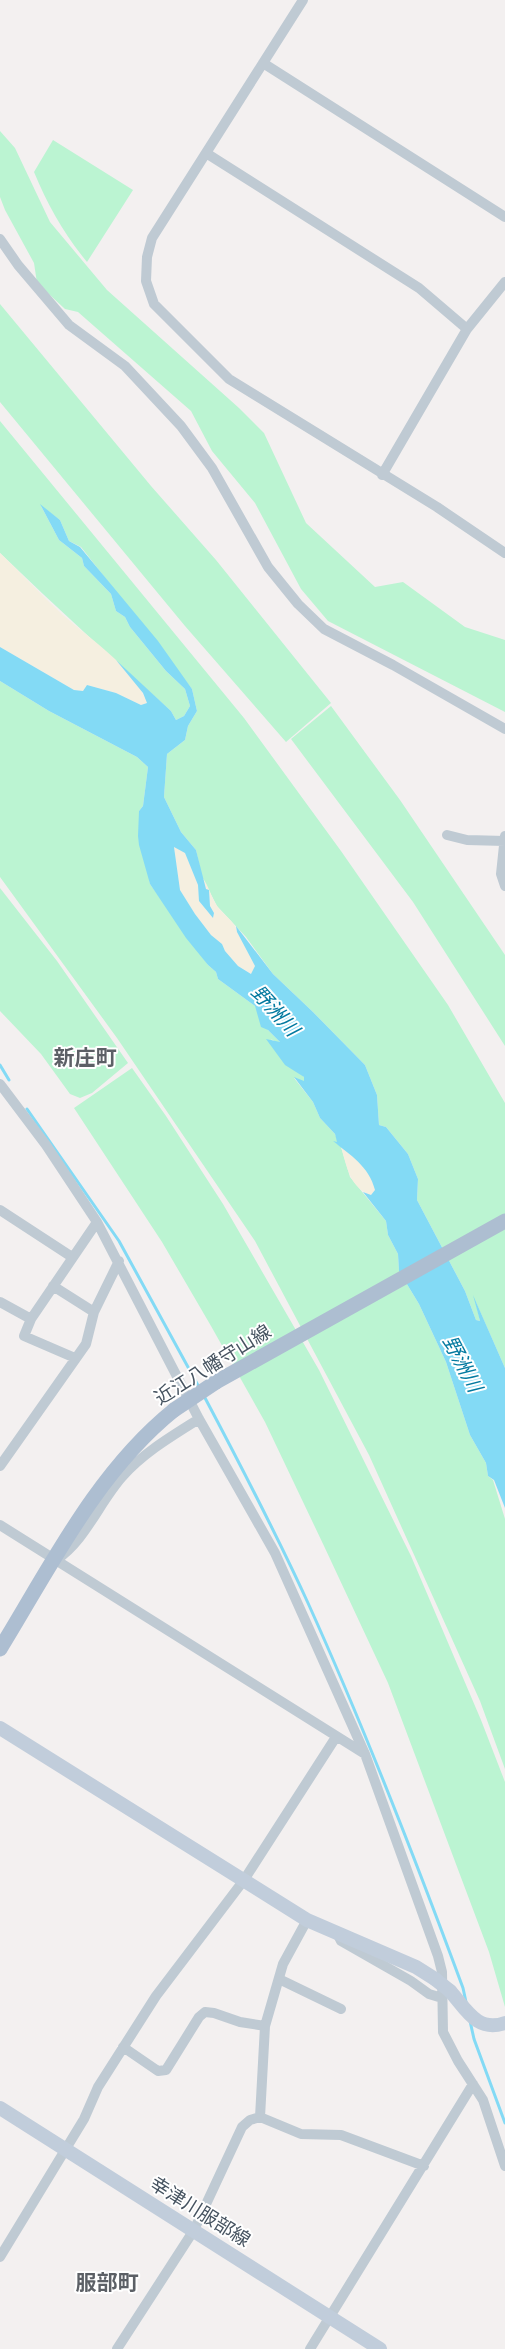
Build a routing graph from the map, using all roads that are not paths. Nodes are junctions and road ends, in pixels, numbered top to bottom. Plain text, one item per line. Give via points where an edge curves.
1 (303, 0) edge
2 (263, 63) junction
3 (206, 153) junction
4 (505, 216) edge
5 (0, 239) edge
6 (505, 282) edge
7 (467, 329) junction
8 (382, 475) junction
9 (505, 553) edge
10 (505, 729) edge
11 (447, 835) dead end
12 (504, 838) edge
13 (505, 886) edge
14 (2, 1091) edge
15 (0, 1210) edge
16 (505, 1221) edge
17 (97, 1222) junction
18 (72, 1257) junction
19 (119, 1261) junction
20 (53, 1286) junction
21 (0, 1302) edge
22 (94, 1312) junction
23 (31, 1319) junction
24 (75, 1358) junction
25 (199, 1419) junction
26 (0, 1466) edge
27 (0, 1525) edge
28 (55, 1560) junction
29 (0, 1649) edge
30 (0, 1728) edge
31 (336, 1737) junction
32 (365, 1754) junction
33 (244, 1880) junction
34 (307, 1920) junction
35 (338, 1934) junction
36 (279, 1979) junction
37 (446, 1995) junction
38 (341, 2009) dead end
39 (503, 2024) edge
40 (265, 2026) junction
41 (124, 2047) junction
42 (473, 2084) junction
43 (0, 2108) edge
44 (260, 2118) junction
45 (65, 2150) junction
46 (424, 2166) junction
47 (505, 2166) edge
48 (194, 2230) junction
49 (0, 2257) edge
50 (330, 2317) junction
51 (117, 2349) edge
52 (310, 2349) edge
53 (380, 2349) edge

1 - 2 street
2 - 3 street
2 - 4 street
3 - 7 street via 419,288
3 - 8 street via 152,238 146,281 154,304 229,379
5 - 10 street via 18,266 69,325 125,366 180,426 212,468 268,567 298,604 324,628
6 - 7 street
7 - 8 street
8 - 9 street
11 - 12 street via 467,840
12 - 13 street via 501,874
14 - 17 street via 46,1145
15 - 18 street
16 - 28 main road, 近江八幡守山線, bridge via 219,1380 174,1410 146,1433 102,1485
17 - 18 street
17 - 19 street
18 - 20 street
19 - 22 street
19 - 25 street
20 - 22 street
20 - 23 street
21 - 23 street
22 - 24 street via 86,1344
23 - 24 street via 24,1336
24 - 26 street
25 - 28 street via 144,1457 123,1476 70,1551
25 - 32 street via 275,1553
27 - 28 street
28 - 29 main road, 近江八幡守山線
28 - 31 street
30 - 33 street
31 - 32 street
31 - 33 street
32 - 37 street via 438,1956
33 - 34 street
33 - 41 street via 156,1996
34 - 35 street
34 - 36 street via 283,1964
35 - 37 street, bridge via 416,1967 435,1979
35 - 37 street via 340,1941 429,1994
36 - 38 street
36 - 40 street
37 - 39 street via 477,2022 485,2026
37 - 42 street via 443,2032
40 - 41 street via 205,2012 166,2070 158,2071
40 - 44 street
41 - 45 street via 98,2087
42 - 46 street
42 - 47 street via 482,2100
43 - 45 street, 幸津川服部線
44 - 46 street via 301,2134 342,2135
44 - 48 street via 250,2120 242,2127
45 - 48 street, 幸津川服部線
45 - 49 street
46 - 50 street
48 - 50 street, 幸津川服部線
48 - 51 street
50 - 52 street
50 - 53 street, 幸津川服部線

